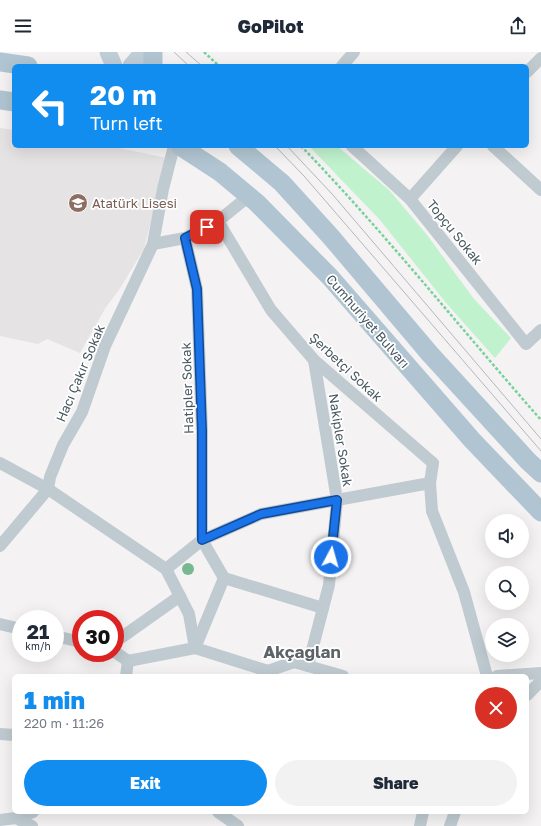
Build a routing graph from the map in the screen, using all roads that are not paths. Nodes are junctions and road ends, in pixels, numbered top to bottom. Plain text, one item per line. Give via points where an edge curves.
1 (108, 52) edge
2 (143, 52) edge
3 (153, 52) edge
4 (354, 52) edge
5 (541, 58) edge
6 (0, 62) edge
7 (14, 64) edge
8 (113, 64) edge
9 (133, 64) edge
10 (153, 64) edge
11 (344, 64) edge
12 (529, 70) edge
13 (173, 148) edge
14 (183, 148) edge
15 (240, 148) edge
16 (354, 148) edge
17 (455, 148) edge
18 (495, 148) edge
19 (541, 190) edge
20 (249, 196) junction
21 (410, 199) junction
22 (218, 221) junction
23 (185, 238) junction
24 (153, 244) junction
25 (541, 330) edge
26 (314, 360) junction
27 (0, 463) edge
28 (541, 473) edge
29 (430, 483) junction
30 (48, 489) junction
31 (337, 500) junction
32 (541, 512) edge
33 (202, 540) junction
34 (0, 546) edge
35 (166, 569) junction
36 (224, 578) junction
37 (180, 596) junction
38 (323, 608) junction
39 (0, 624) edge
40 (12, 627) edge
41 (124, 636) edge
42 (195, 648) junction
43 (124, 658) edge
44 (128, 661) junction
45 (308, 666) junction
46 (541, 673) edge
47 (126, 674) edge
48 (266, 674) edge
49 (336, 674) edge
50 (486, 674) edge
51 (526, 674) edge
52 (541, 681) edge
53 (529, 692) edge
54 (0, 734) edge
55 (12, 735) edge
56 (27, 814) edge
57 (221, 814) edge
58 (422, 814) edge
59 (454, 814) edge
60 (16, 818) junction
61 (0, 820) edge
62 (32, 826) edge
63 (238, 826) edge
64 (420, 826) edge
65 (450, 826) edge

1 - 8 main road
2 - 9 main road
3 - 10 main road
4 - 11 street
5 - 12 street
6 - 7 main road
13 - 24 street, Hacı Çakır Sokak
14 - 20 main road, Cumhuriyet Bulvarı via 220,172
15 - 28 main road, Cumhuriyet Bulvarı via 282,183 430,354
16 - 21 street, Topçu Sokak
17 - 21 street
18 - 19 street
20 - 22 street
20 - 32 main road, Cumhuriyet Bulvarı via 330,277 472,440
21 - 25 street, Topçu Sokak via 526,344
22 - 23 street
22 - 26 street, Şerbetçi Sokak via 271,310
23 - 24 street
23 - 33 street, Hatipler Sokak via 197,289 202,431
24 - 30 street, Hacı Çakır Sokak via 105,346 82,412 63,445
26 - 29 street, Şerbetçi Sokak via 433,463
26 - 31 street, Nakipler Sokak
27 - 30 street
29 - 31 street
29 - 50 street via 432,512 464,592
30 - 34 street, Hacı Çakır Sokak
30 - 35 street
31 - 33 street via 261,514
31 - 38 street, Nakipler Sokak via 329,585
33 - 35 street
33 - 36 street
35 - 37 street
36 - 38 street
36 - 42 street
37 - 41 street
37 - 42 street via 189,614
38 - 45 street, Nakipler Sokak
39 - 40 street
42 - 44 street
42 - 48 street
43 - 44 street
44 - 47 street
45 - 48 street via 294,662
45 - 49 street
46 - 51 street
52 - 53 street
54 - 55 street
56 - 60 street
57 - 63 street
58 - 64 street
59 - 65 street
60 - 61 street
60 - 62 street

